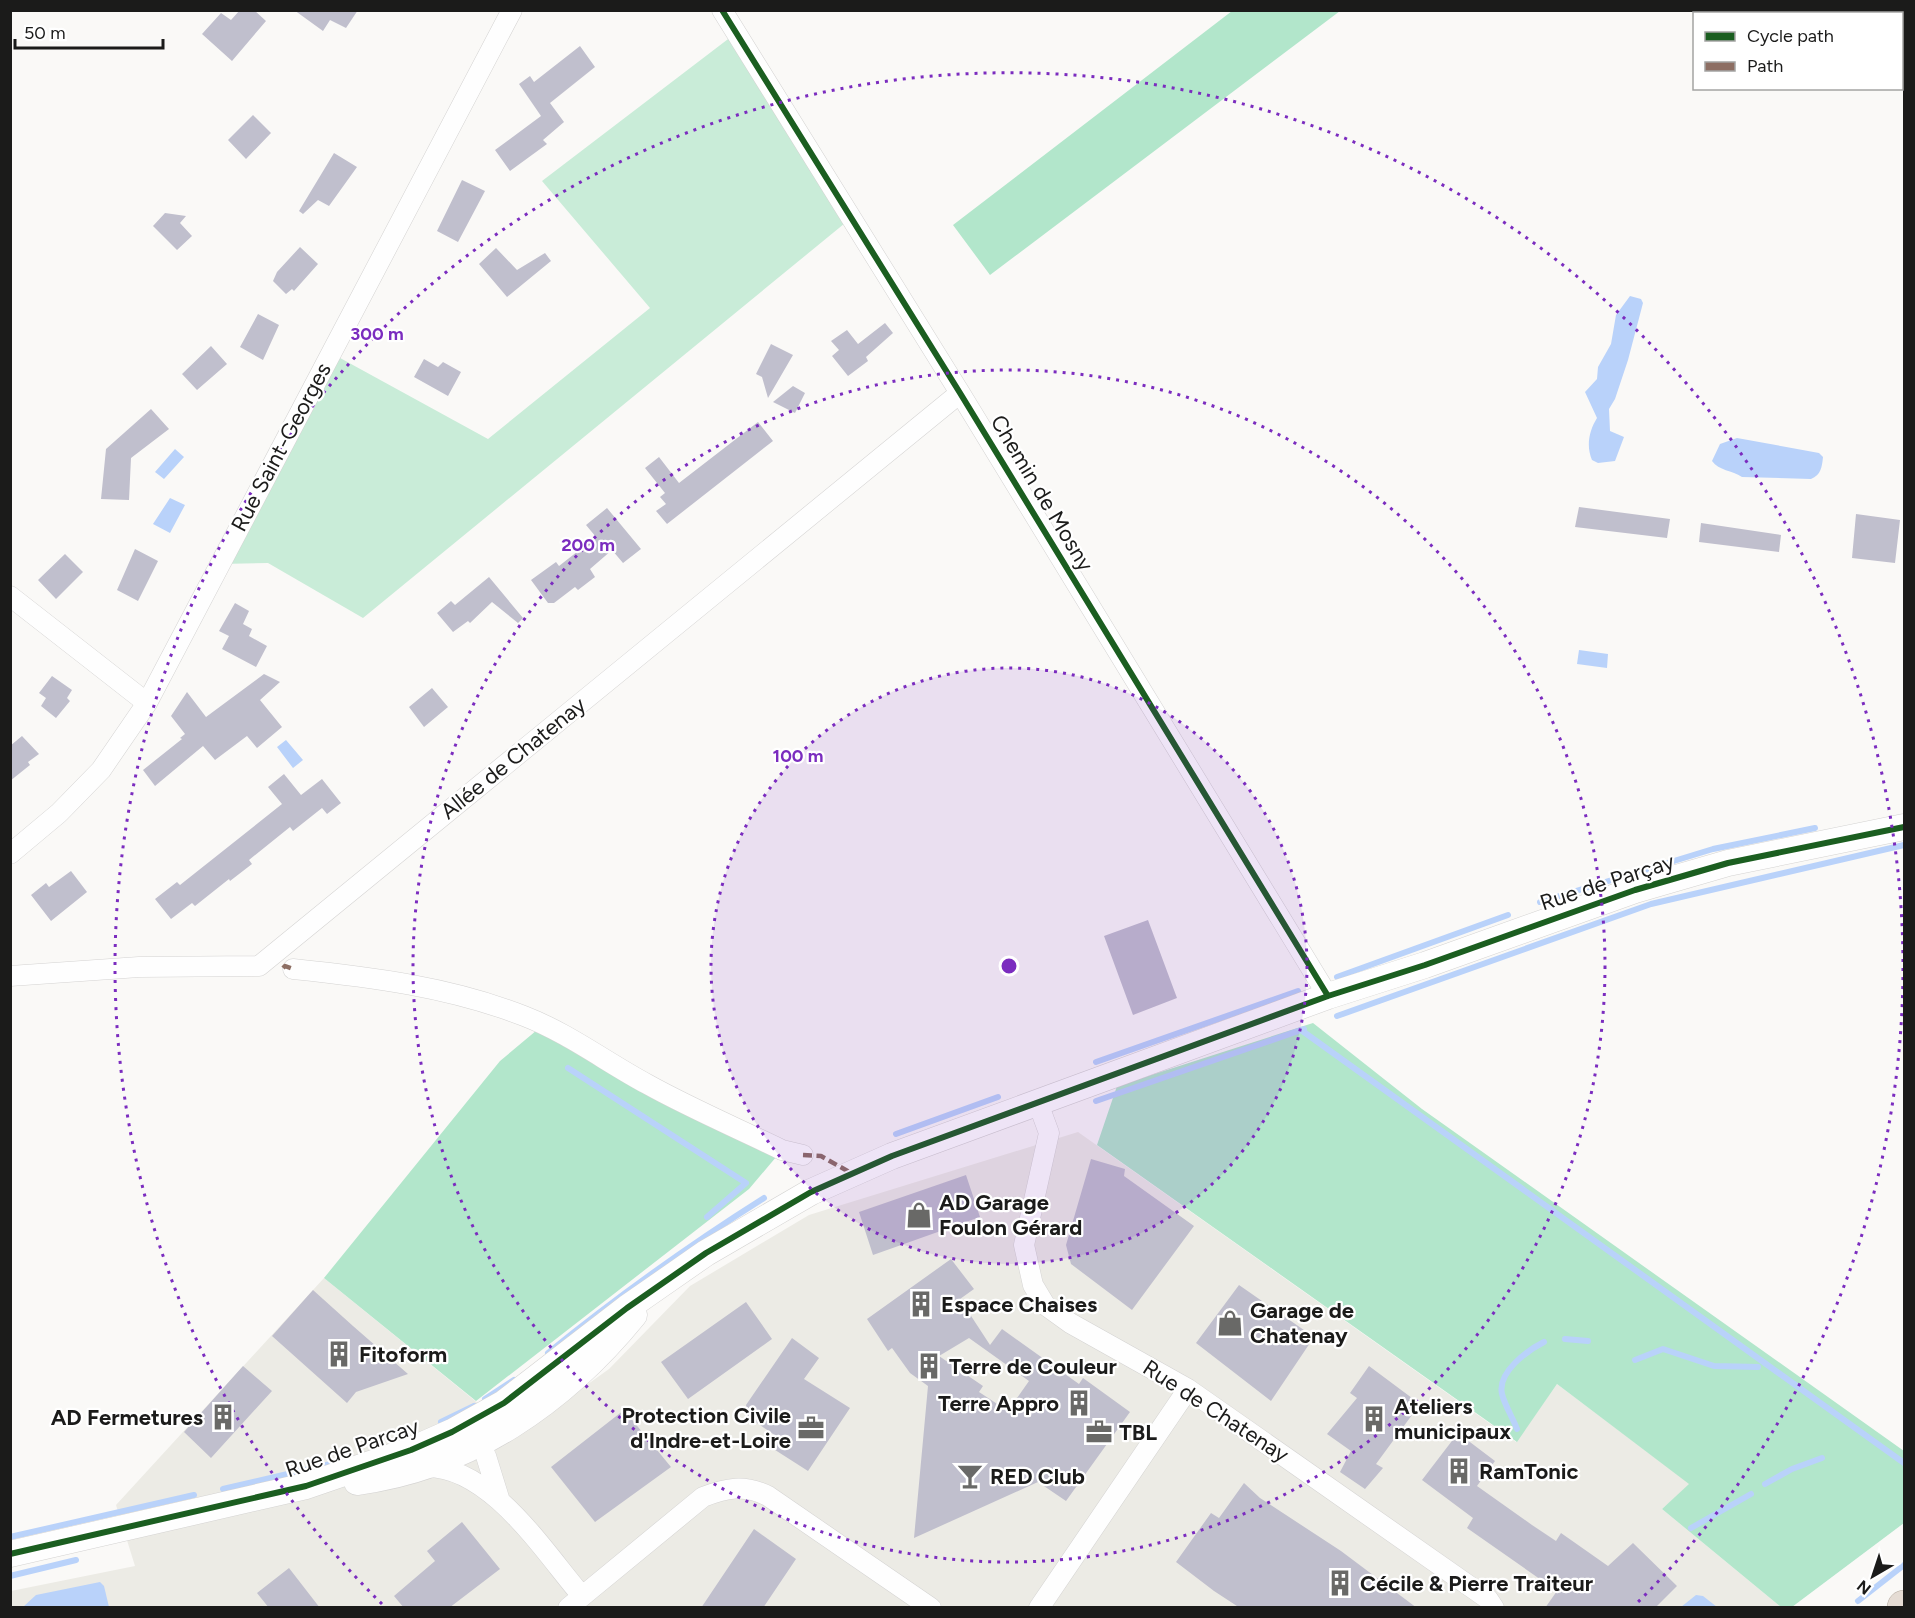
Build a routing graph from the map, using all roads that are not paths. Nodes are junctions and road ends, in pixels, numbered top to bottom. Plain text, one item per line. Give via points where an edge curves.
1 (512, 10) edge
2 (722, 10) edge
3 (960, 393) junction
4 (10, 596) edge
5 (147, 703) junction
6 (1905, 827) edge
7 (10, 854) edge
8 (259, 966) junction
9 (10, 976) edge
10 (1328, 996) junction
11 (1038, 1103) junction
12 (803, 1155) dead end
13 (664, 1283) junction
14 (567, 1355) junction
15 (1188, 1389) junction
16 (434, 1440) junction
17 (474, 1447) junction
18 (425, 1467) junction
19 (471, 1480) junction
20 (306, 1486) junction
21 (499, 1498) junction
22 (10, 1554) edge
23 (575, 1602) edge
24 (931, 1608) edge
25 (1039, 1608) edge
26 (1494, 1608) edge

1 - 5 street, Rue Saint-Georges
2 - 3 street, Chemin de Mosny
3 - 8 street, Allée de Chatenay
3 - 10 street, Chemin de Mosny
4 - 5 street
5 - 7 street, Rue Saint-Georges via 101,770 59,813
6 - 10 street, Rue de Parçay via 1682,875
8 - 9 street via 139,967
8 - 12 street via 388,980 450,993 525,1016 648,1085 782,1150
10 - 11 street, Rue de Parçay
11 - 13 street, Rue de Parçay via 851,1173 758,1222
11 - 15 street, Rue de Chatenay via 1049,1133 1024,1245 1033,1285 1054,1314
13 - 14 street, Rue de Parcay
13 - 17 street, Rue de Parcay via 583,1372 551,1398
14 - 16 street, Rue de Parcay via 504,1402
14 - 17 street via 525,1397 472,1430
15 - 25 street
15 - 26 street, Rue de Chatenay via 1488,1599
16 - 17 street
16 - 20 street, Rue de Parcay
17 - 18 street, Rue de Parcay
17 - 19 street
17 - 21 street
18 - 19 street via 444,1468
18 - 20 street, Rue de Parcay via 383,1479
19 - 21 street
20 - 22 street, Rue de Parcay
21 - 23 street
23 - 24 street via 703,1497 743,1488 768,1496

